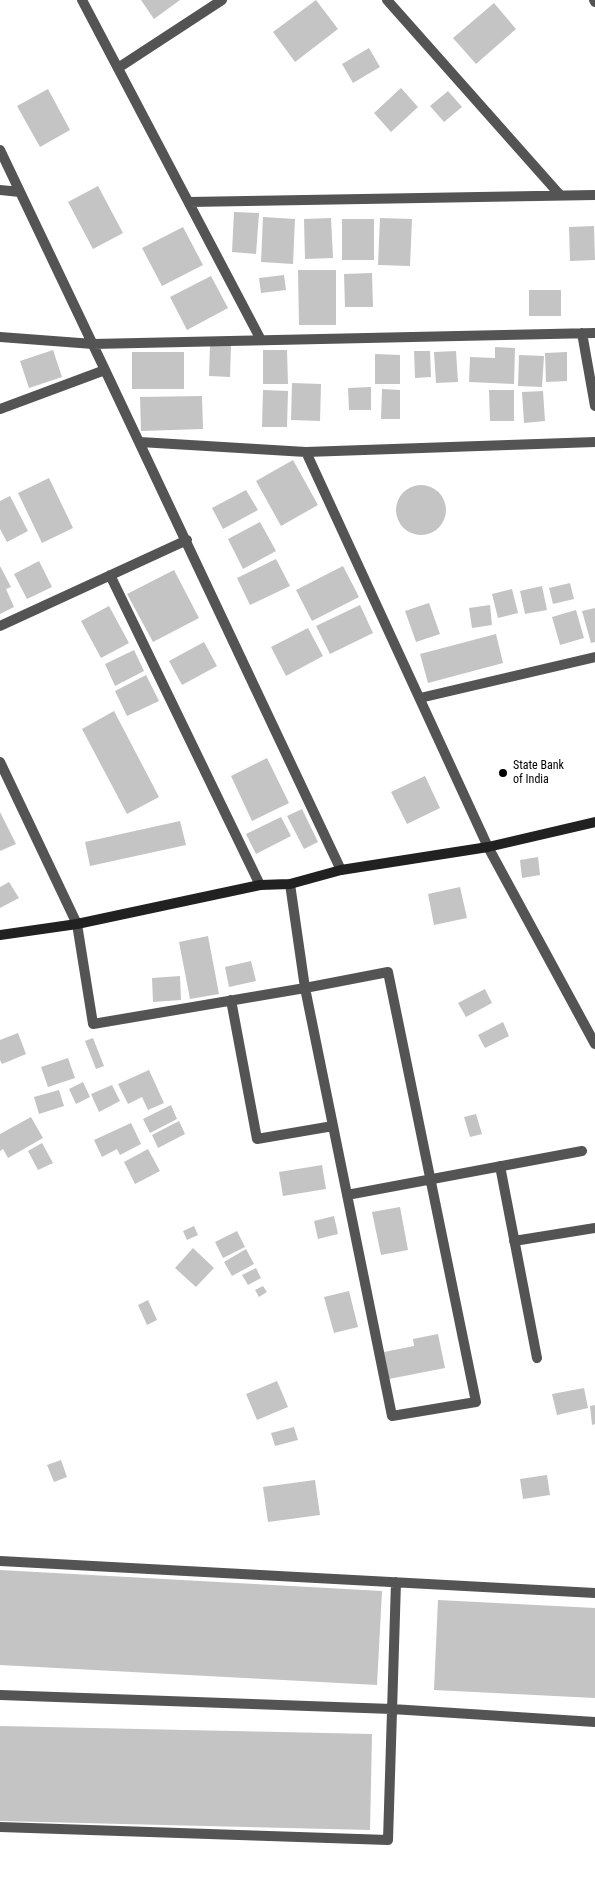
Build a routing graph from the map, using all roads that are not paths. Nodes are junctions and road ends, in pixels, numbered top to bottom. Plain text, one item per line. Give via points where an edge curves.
1 (82, 0) edge
2 (222, 0) edge
3 (387, 0) edge
4 (118, 68) junction
5 (0, 150) edge
6 (0, 190) edge
7 (20, 192) junction
8 (560, 195) junction
9 (595, 195) edge
10 (189, 202) junction
11 (582, 333) junction
12 (595, 333) edge
13 (0, 337) edge
14 (261, 340) junction
15 (93, 344) junction
16 (105, 370) junction
17 (595, 406) edge
18 (0, 409) edge
19 (140, 442) junction
20 (595, 442) edge
21 (306, 452) junction
22 (187, 540) junction
23 (110, 575) junction
24 (0, 626) edge
25 (595, 657) edge
26 (420, 698) junction
27 (0, 762) edge
28 (595, 822) edge
29 (488, 847) junction
30 (341, 870) junction
31 (290, 884) junction
32 (260, 885) junction
33 (77, 924) junction
34 (0, 935) edge
35 (306, 988) junction
36 (231, 1000) junction
37 (595, 1044) edge
38 (333, 1126) junction
39 (582, 1151) dead end
40 (500, 1166) junction
41 (429, 1180) junction
42 (347, 1195) junction
43 (595, 1228) edge
44 (514, 1241) junction
45 (537, 1358) dead end
46 (0, 1561) edge
47 (396, 1582) junction
48 (595, 1593) edge
49 (0, 1695) edge
50 (392, 1709) junction
51 (595, 1722) edge
52 (0, 1827) edge

1 - 4 street
2 - 4 street
3 - 8 street
4 - 10 street
5 - 7 street
6 - 7 street
7 - 15 street
8 - 9 street
8 - 10 street
10 - 14 street
11 - 12 street
11 - 14 street
11 - 17 street
13 - 15 street
14 - 15 street
15 - 16 street
16 - 18 street
16 - 19 street
19 - 21 street
19 - 22 street
20 - 21 street
21 - 26 street
22 - 23 street
22 - 30 street
23 - 24 street
23 - 32 street
25 - 26 street
26 - 29 street
27 - 33 street
28 - 29 main road
29 - 30 main road
29 - 37 street
30 - 31 main road
31 - 32 main road
31 - 35 street
32 - 33 main road
33 - 34 main road
33 - 36 street via 93,1024
35 - 36 street
35 - 38 street
35 - 41 street via 388,972
36 - 38 street via 257,1138
38 - 42 street
39 - 40 street
40 - 41 street
40 - 44 street
41 - 42 street
41 - 42 street via 476,1402 392,1416
43 - 44 street
44 - 45 street
46 - 47 street
47 - 48 street
47 - 50 street
49 - 50 street
50 - 51 street
50 - 52 street via 388,1840

